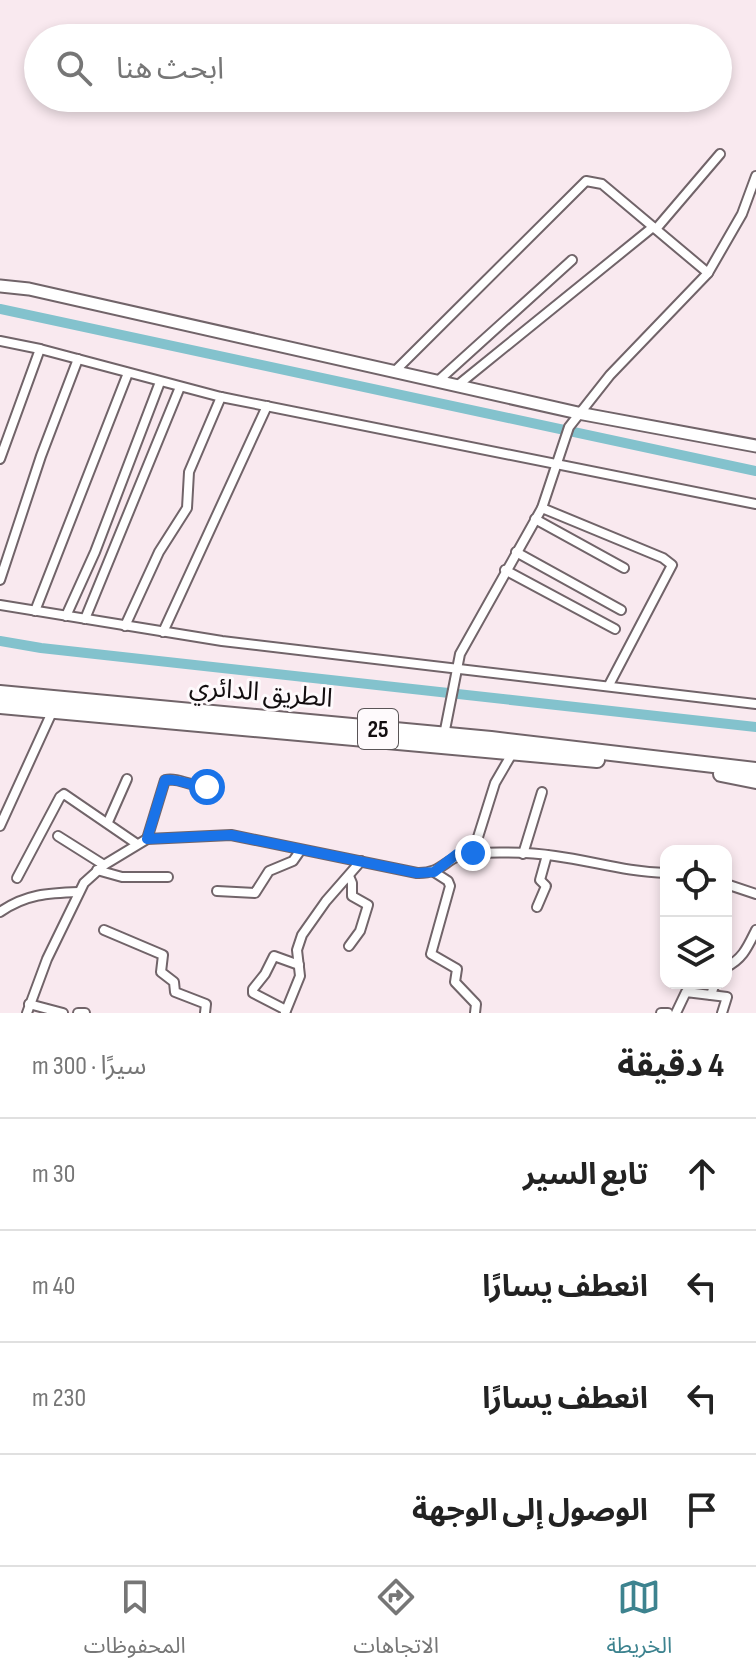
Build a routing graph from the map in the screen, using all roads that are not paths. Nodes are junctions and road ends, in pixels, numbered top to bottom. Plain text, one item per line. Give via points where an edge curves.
1 (720, 154) dead end
2 (756, 176) edge
3 (654, 228) junction
4 (572, 260) dead end
5 (708, 273) junction
6 (0, 286) edge
7 (0, 341) edge
8 (40, 349) junction
9 (78, 359) junction
10 (395, 371) junction
11 (128, 373) junction
12 (438, 381) junction
13 (160, 382) junction
14 (458, 385) junction
15 (180, 387) junction
16 (221, 397) junction
17 (267, 406) junction
18 (578, 413) junction
19 (756, 446) edge
20 (0, 459) edge
21 (556, 465) junction
22 (756, 504) edge
23 (542, 508) junction
24 (535, 519) junction
25 (516, 552) junction
26 (624, 568) dead end
27 (505, 570) junction
28 (0, 580) edge
29 (0, 605) edge
30 (621, 610) dead end
31 (35, 611) junction
32 (66, 616) junction
33 (85, 619) junction
34 (125, 626) junction
35 (615, 629) dead end
36 (163, 632) junction
37 (455, 669) junction
38 (609, 685) junction
39 (0, 693) edge
40 (756, 704) edge
41 (0, 706) edge
42 (53, 710) junction
43 (444, 735) junction
44 (513, 752) junction
45 (756, 770) edge
46 (127, 779) dead end
47 (756, 781) edge
48 (207, 787) dead end
49 (542, 792) dead end
50 (108, 822) junction
51 (0, 826) edge
52 (58, 836) dead end
53 (147, 839) junction
54 (137, 844) junction
55 (300, 851) junction
56 (473, 853) junction
57 (523, 854) junction
58 (547, 855) junction
59 (361, 861) junction
60 (101, 867) junction
61 (434, 872) junction
62 (660, 873) edge
63 (349, 876) junction
64 (168, 877) dead end
65 (17, 878) dead end
66 (732, 886) edge
67 (217, 891) dead end
68 (79, 892) junction
69 (756, 894) edge
70 (537, 907) dead end
71 (0, 912) edge
72 (104, 930) dead end
73 (756, 930) edge
74 (349, 946) dead end
75 (732, 964) edge
76 (299, 965) junction
77 (713, 989) edge
78 (711, 995) junction
79 (28, 1009) edge
80 (286, 1012) edge
81 (63, 1013) edge
82 (78, 1013) edge
83 (85, 1013) edge
84 (205, 1013) edge
85 (475, 1013) edge
86 (661, 1013) edge
87 (668, 1013) edge
88 (676, 1013) edge
89 (722, 1013) edge

1 - 3 street
2 - 5 street via 742,214
3 - 5 street
3 - 10 street via 602,184 586,181
3 - 14 street
4 - 12 street
5 - 18 street
6 - 10 street
7 - 8 street
8 - 9 street
8 - 20 street
9 - 11 street
9 - 28 street
10 - 12 street
11 - 13 street
11 - 31 street
12 - 14 street
13 - 15 street
13 - 32 street
14 - 18 street
15 - 16 street
15 - 33 street
16 - 17 street
16 - 34 street via 189,472 187,508 159,552
17 - 21 street
17 - 36 street
18 - 19 street
18 - 21 street
21 - 22 street
21 - 23 street
23 - 24 street
23 - 38 street via 672,565
24 - 25 street
24 - 26 street
25 - 27 street
25 - 30 street
27 - 35 street
27 - 37 street
29 - 31 street
31 - 32 street
32 - 33 street
33 - 34 street
34 - 36 street
36 - 37 street
37 - 38 street
37 - 43 street
38 - 40 street
39 - 43 highway, الطريق الدائري / 25
41 - 42 highway, الطريق الدائري / 25
42 - 44 highway, الطريق الدائري / 25
42 - 51 street
43 - 45 highway, الطريق الدائري / 25
44 - 47 highway, الطريق الدائري / 25
44 - 56 street via 495,783
46 - 50 street
48 - 53 street via 165,780
49 - 57 street
50 - 54 street
50 - 65 street via 62,795
52 - 60 street
53 - 54 street
53 - 55 street via 231,835
54 - 60 street
55 - 59 street
55 - 67 street via 293,861 269,871 255,893
56 - 57 street
56 - 61 street via 457,854
57 - 58 street
58 - 62 street
58 - 70 street via 540,880 546,886
59 - 61 street
59 - 63 street
60 - 64 street via 122,877
60 - 68 street
61 - 85 street via 450,886 431,954 457,969 455,982 476,1004
63 - 74 street via 352,896 368,905
63 - 76 street via 302,935
66 - 69 street
68 - 71 street via 32,895
68 - 79 street
72 - 84 street via 163,955 161,972 174,982 175,992 206,1004
73 - 75 street via 749,947
76 - 80 street
76 - 80 street via 274,956 253,989
77 - 78 street
78 - 88 street via 684,993
78 - 89 street via 728,998
79 - 81 street
82 - 83 street
86 - 87 street

